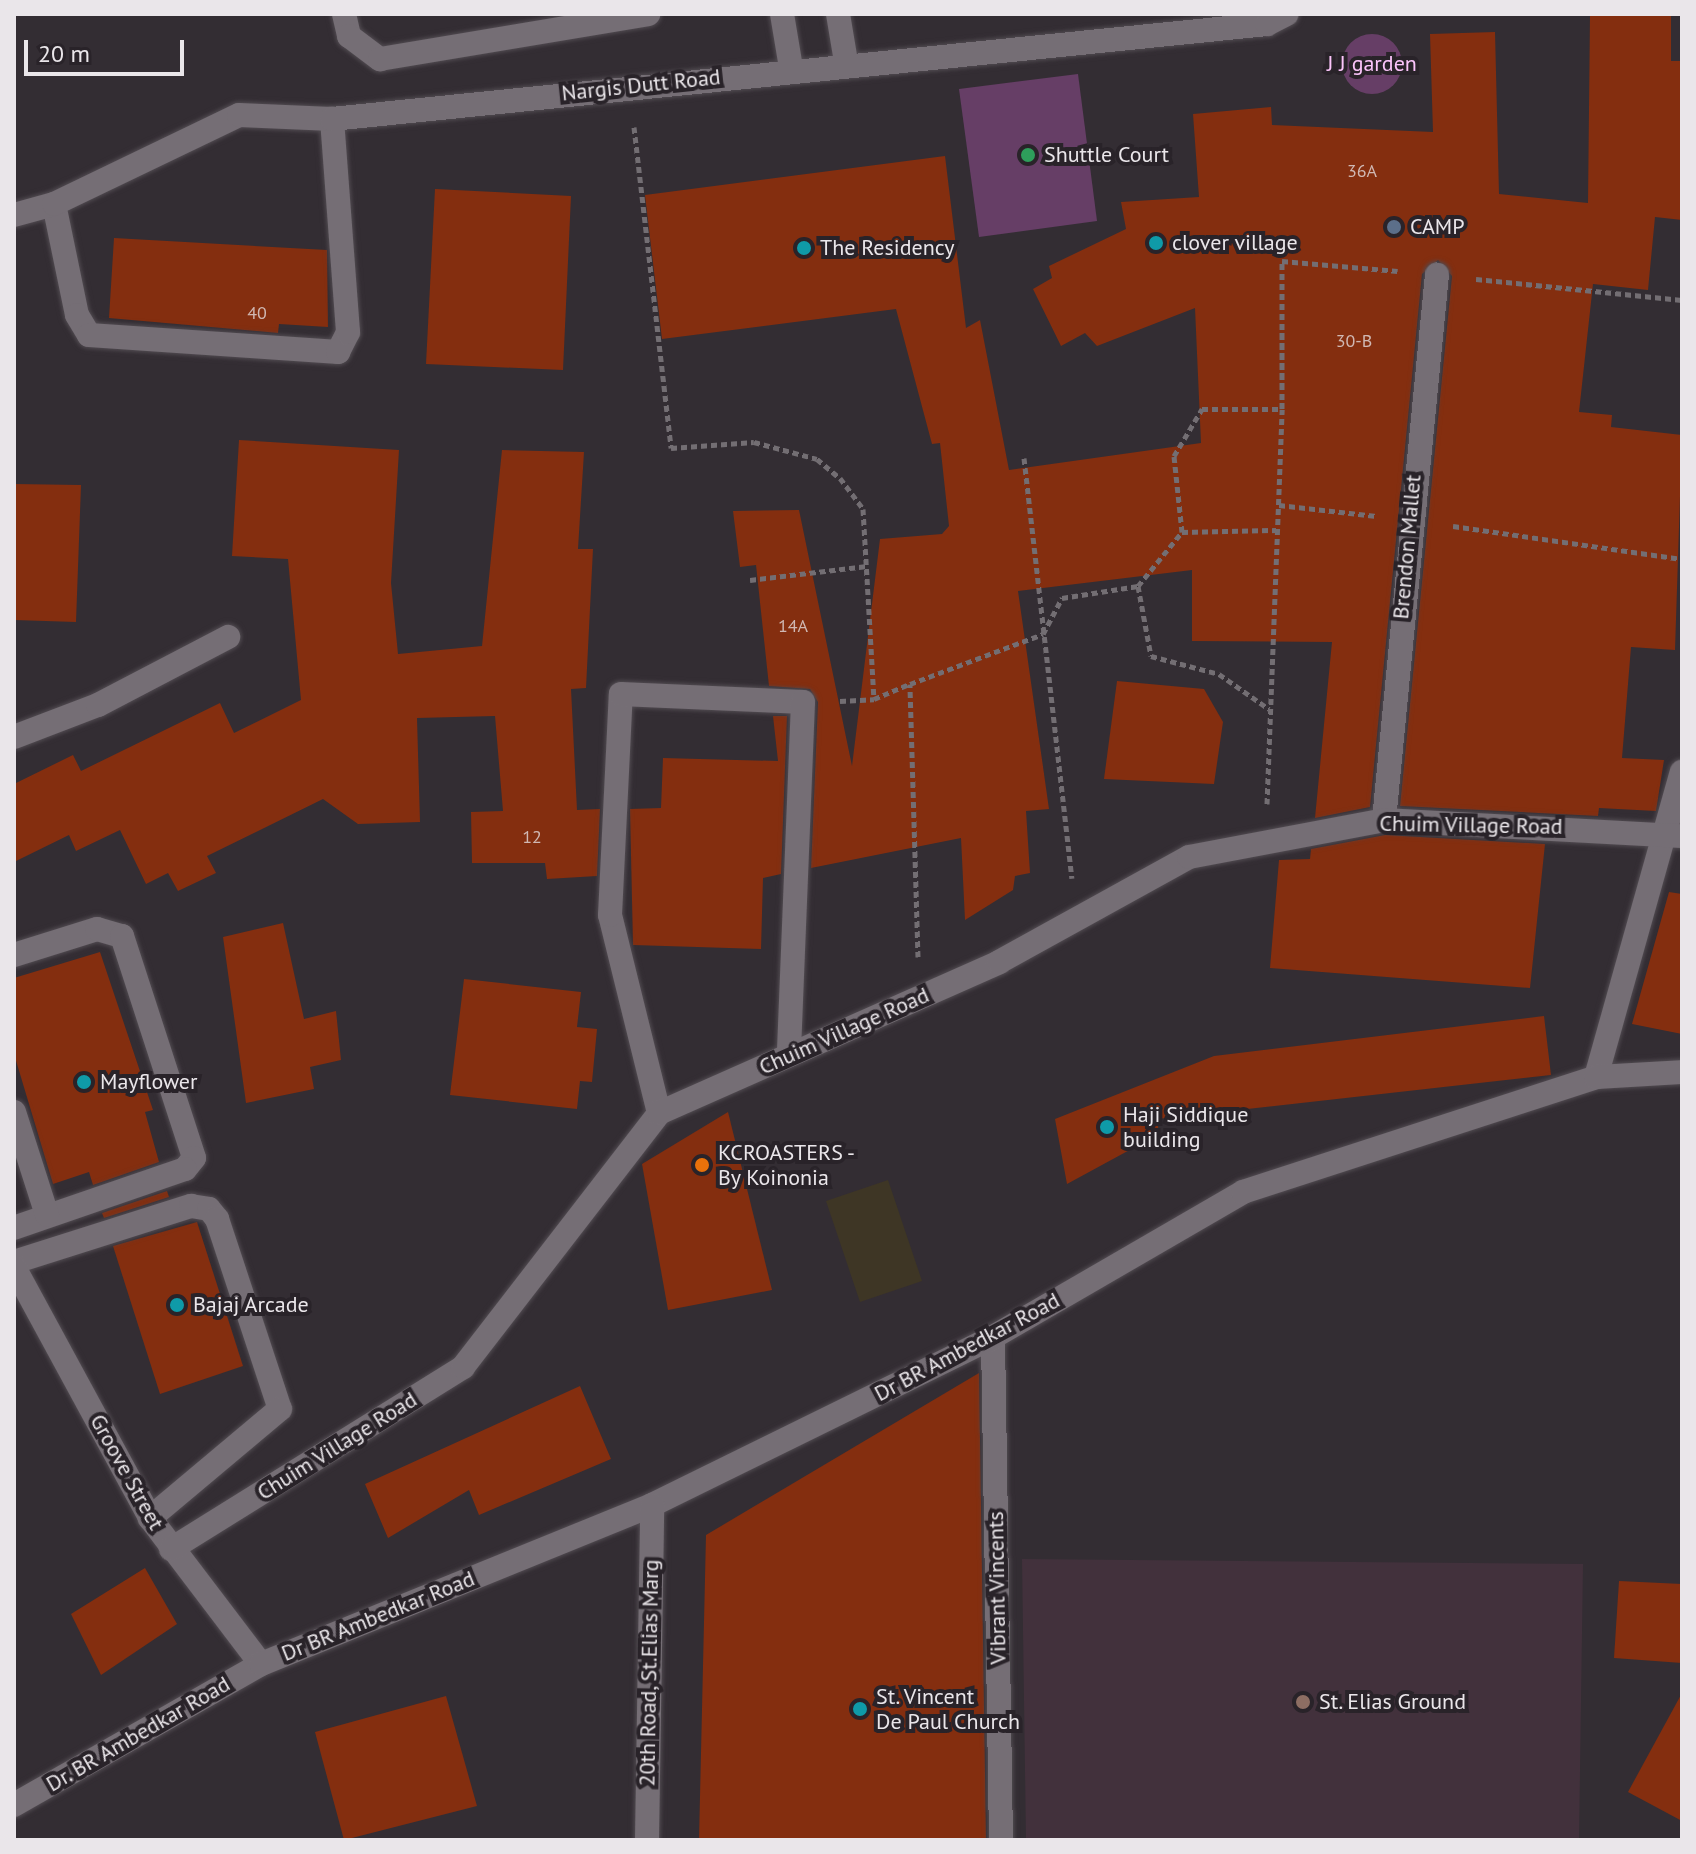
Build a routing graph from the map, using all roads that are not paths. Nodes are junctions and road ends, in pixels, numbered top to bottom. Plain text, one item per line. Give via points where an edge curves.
1 (344, 14) edge
2 (648, 14) edge
3 (782, 14) edge
4 (838, 14) edge
5 (1287, 14) edge
6 (1190, 22) edge
7 (846, 62) junction
8 (791, 68) junction
9 (332, 119) junction
10 (54, 204) junction
11 (14, 215) edge
12 (1437, 275) road end
13 (228, 637) dead end
14 (14, 737) edge
15 (1682, 772) edge
16 (1384, 820) junction
17 (1674, 834) edge
18 (14, 955) edge
19 (789, 1055) junction
20 (1682, 1072) edge
21 (1596, 1077) junction
22 (14, 1112) edge
23 (659, 1113) junction
24 (47, 1215) junction
25 (14, 1228) edge
26 (14, 1265) edge
27 (993, 1337) junction
28 (652, 1505) junction
29 (150, 1518) junction
30 (171, 1549) junction
31 (261, 1664) junction
32 (14, 1805) edge
33 (647, 1840) edge
34 (1001, 1840) edge

1 - 2 street via 349,36 380,59
3 - 8 street
4 - 7 street
5 - 6 street, Nargis Dutt Road via 1267,24
6 - 7 street, Nargis Dutt Road
7 - 8 street, Nargis Dutt Road
8 - 9 street, Nargis Dutt Road
9 - 10 street, Nargis Dutt Road via 239,115 206,125
9 - 10 street via 348,332 338,352 89,335 77,315
10 - 11 street, Nargis Dutt Road
12 - 16 street, Brendon Mallet via 1409,519
13 - 14 street via 98,705
15 - 17 street
16 - 17 street, Chuim Village Road
16 - 19 street, Chuim Village Road via 1189,857 1077,919
17 - 21 street
18 - 24 street via 97,929 122,936 194,1153 185,1169
19 - 23 street, Chuim Village Road
19 - 23 street via 803,702 621,694 610,915
20 - 21 street, Dr BR Ambedkar Road
21 - 27 street, Dr BR Ambedkar Road via 1243,1192
22 - 24 street
23 - 30 street, Chuim Village Road via 463,1367
24 - 25 street
26 - 29 street, Groove Street
26 - 29 street via 191,1206 217,1219 280,1409
27 - 28 street, Dr BR Ambedkar Road
27 - 34 street, Vibrant Vincents
28 - 31 street, Dr BR Ambedkar Road
28 - 33 street, 20th Road, St.Elias Marg
29 - 30 street, Groove Street
30 - 31 street, Groove Street
31 - 32 street, Dr. BR Ambedkar Road

